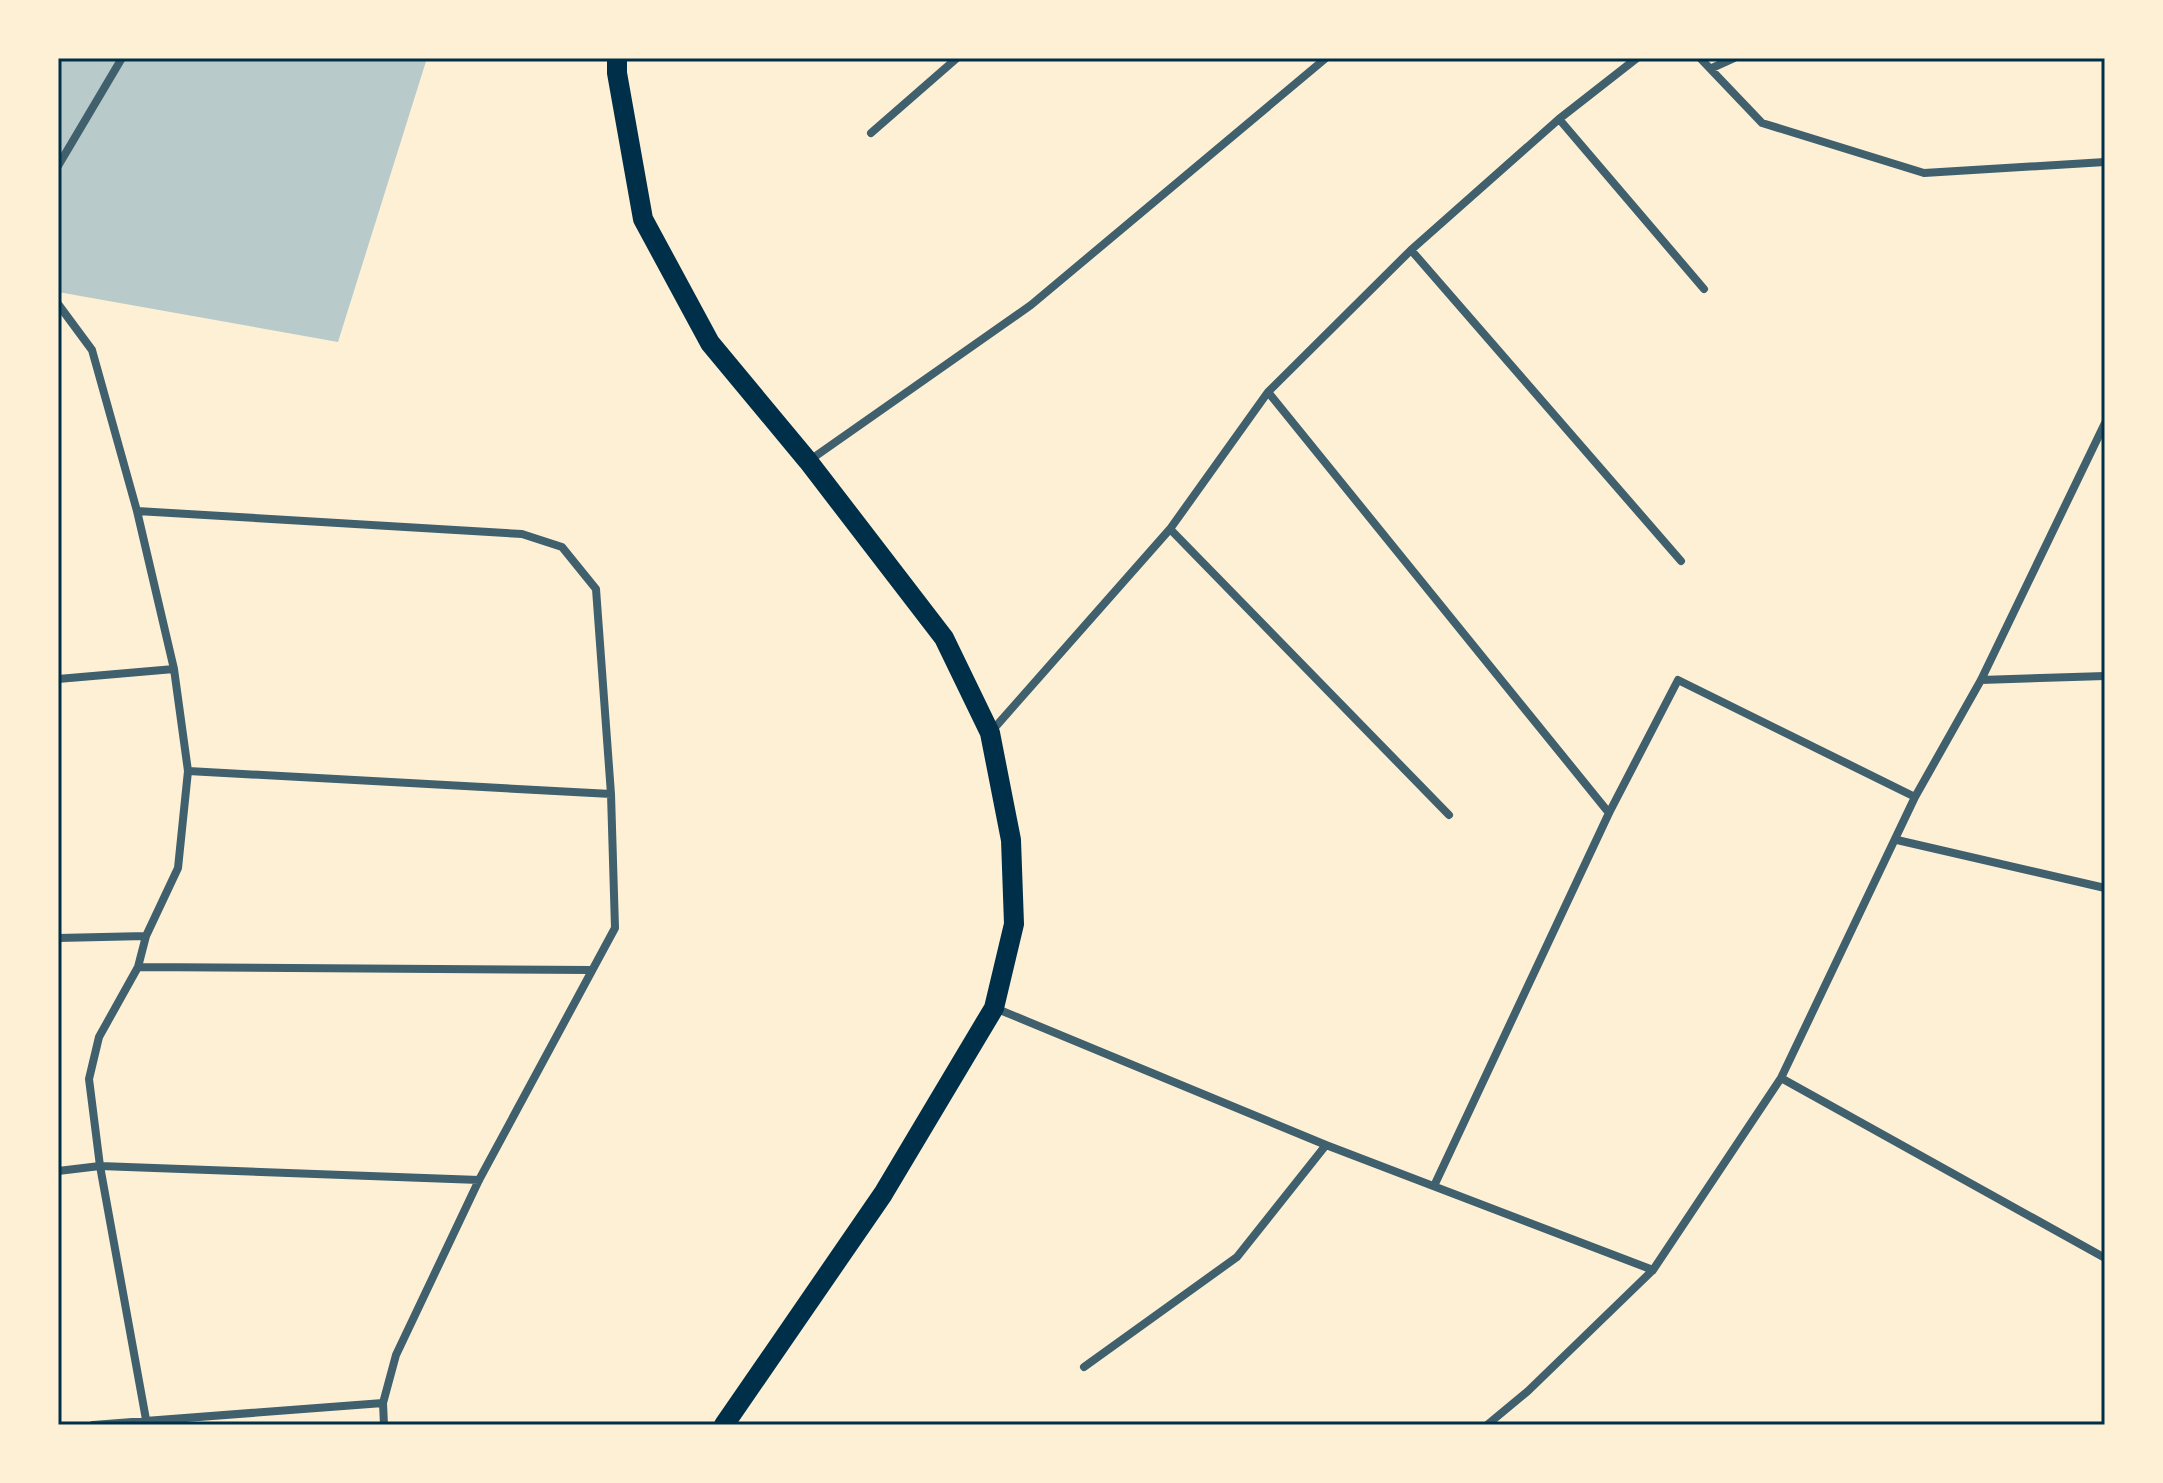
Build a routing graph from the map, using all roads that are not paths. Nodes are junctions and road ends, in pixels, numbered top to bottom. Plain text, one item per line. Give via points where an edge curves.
1 (122, 58) edge
2 (617, 58) edge
3 (957, 58) edge
4 (1326, 58) edge
5 (1637, 58) edge
6 (1700, 58) edge
7 (1734, 58) edge
8 (1712, 68) junction
9 (1559, 119) junction
10 (871, 133) dead end
11 (2105, 162) edge
12 (58, 166) edge
13 (1411, 250) junction
14 (1704, 289) dead end
15 (58, 304) edge
16 (1268, 392) junction
17 (2105, 423) edge
18 (808, 461) junction
19 (137, 511) junction
20 (1170, 529) junction
21 (1681, 561) dead end
22 (174, 669) junction
23 (2105, 676) edge
24 (58, 679) edge
25 (1981, 680) junction
26 (990, 733) junction
27 (188, 771) junction
28 (611, 794) junction
29 (1915, 797) junction
30 (1609, 813) junction
31 (1449, 815) dead end
32 (1897, 840) junction
33 (2105, 888) edge
34 (146, 936) junction
35 (58, 938) edge
36 (138, 967) junction
37 (591, 970) junction
38 (994, 1008) junction
39 (1781, 1078) junction
40 (1326, 1145) junction
41 (100, 1166) junction
42 (58, 1171) edge
43 (479, 1180) junction
44 (1434, 1186) junction
45 (2105, 1258) edge
46 (1653, 1270) junction
47 (1084, 1367) dead end
48 (383, 1403) junction
49 (147, 1423) edge
50 (93, 1425) edge
51 (384, 1425) edge
52 (724, 1425) edge
53 (1487, 1425) edge

1 - 12 street
2 - 18 main road via 643,219 710,343
3 - 10 street
4 - 18 street via 1031,305
5 - 9 street
6 - 8 street
7 - 8 street
8 - 11 street via 1762,123 1924,173
9 - 13 street
9 - 14 street
13 - 16 street
13 - 21 street
15 - 19 street via 92,350
16 - 20 street
16 - 30 street
17 - 25 street
18 - 26 main road via 944,638
19 - 22 street
19 - 28 street via 522,534 562,547 596,589
20 - 26 street
20 - 31 street
22 - 24 street
22 - 27 street
23 - 25 street
25 - 29 street
26 - 38 main road via 1011,840 1014,924
27 - 28 street
27 - 34 street via 178,868
28 - 37 street via 615,928
29 - 30 street via 1678,680
29 - 32 street
30 - 44 street
32 - 33 street
32 - 39 street
34 - 35 street
34 - 36 street
36 - 37 street
36 - 41 street via 99,1037 89,1079
37 - 43 street
38 - 40 street
38 - 52 main road via 883,1194
39 - 45 street
39 - 46 street
40 - 44 street
40 - 47 street via 1237,1257
41 - 42 street
41 - 43 street
41 - 49 street
43 - 48 street via 396,1355
44 - 46 street
46 - 53 street
48 - 49 street
48 - 51 street
49 - 50 street

